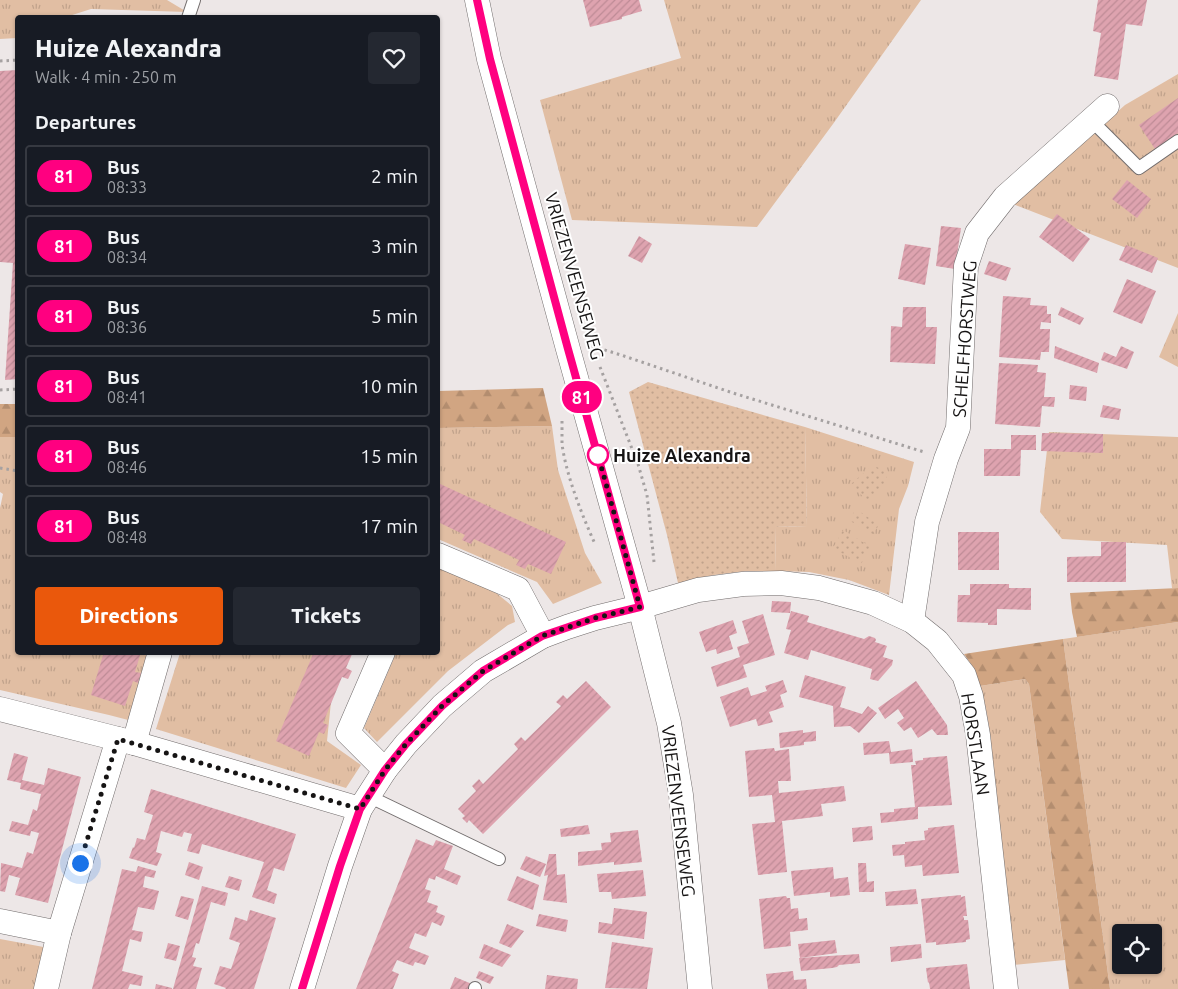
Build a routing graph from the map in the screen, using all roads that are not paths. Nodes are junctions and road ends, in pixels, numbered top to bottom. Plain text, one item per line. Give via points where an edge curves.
1 (194, 0) edge
2 (477, 0) edge
3 (189, 15) edge
4 (1098, 114) joint
5 (1178, 141) edge
6 (440, 556) edge
7 (640, 607) junction
8 (912, 621) junction
9 (542, 636) junction
10 (159, 655) edge
11 (382, 655) edge
12 (0, 709) edge
13 (126, 741) junction
14 (385, 770) junction
15 (364, 803) junction
16 (499, 859) dead end
17 (0, 921) edge
18 (59, 933) junction
19 (46, 989) edge
20 (302, 989) edge
21 (700, 989) edge
22 (1006, 989) edge

1 - 3 lane
2 - 7 street, VRIEZENVEENSEWEG via 490,59
4 - 5 lane via 1099,128 1138,168
4 - 8 street, SCHELFHORSTWEG via 1004,197 977,233 966,266 958,428 926,522
6 - 9 street via 518,589
7 - 8 street, HORSTLAAN via 698,590 781,583 819,588 873,603
7 - 9 street, HORSTLAAN
7 - 21 street, VRIEZENVEENSEWEG via 669,723 681,795
8 - 22 street, HORSTLAAN via 936,641 964,676 970,696 978,735
9 - 14 street, HORSTLAAN via 483,671 442,706
10 - 13 street
11 - 14 street via 348,733
12 - 13 street
13 - 15 street
13 - 18 street
14 - 15 street, HORSTLAAN
15 - 16 lane
15 - 20 street, HORSTLAAN via 340,866
17 - 18 street
18 - 19 street

